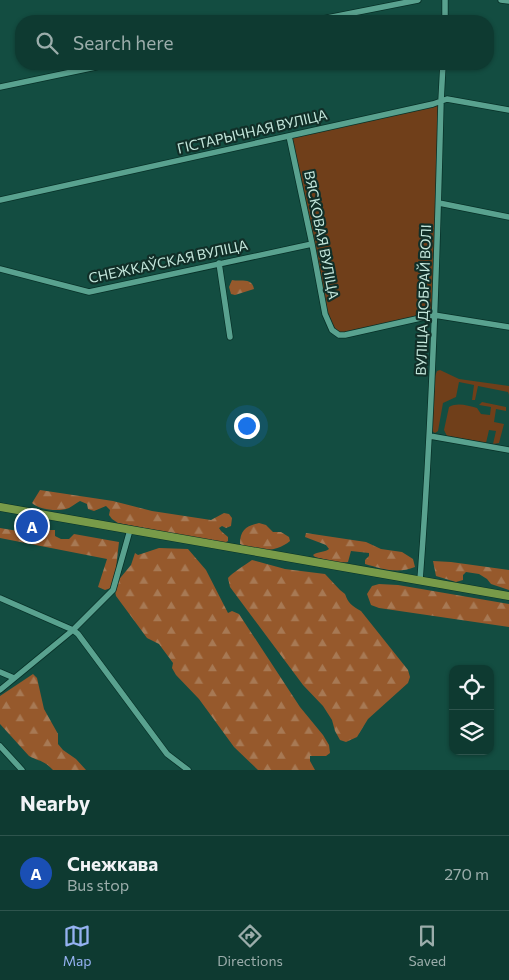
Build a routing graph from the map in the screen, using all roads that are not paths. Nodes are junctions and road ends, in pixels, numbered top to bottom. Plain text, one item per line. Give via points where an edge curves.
1 (418, 0) edge
2 (445, 0) edge
3 (501, 0) edge
4 (509, 1) edge
5 (342, 15) edge
6 (444, 15) edge
7 (81, 70) edge
8 (443, 70) edge
9 (0, 87) edge
10 (440, 101) junction
11 (509, 110) edge
12 (289, 136) junction
13 (0, 200) edge
14 (439, 203) junction
15 (509, 217) edge
16 (312, 244) junction
17 (219, 263) junction
18 (0, 269) edge
19 (434, 315) junction
20 (509, 327) edge
21 (230, 337) dead end
22 (430, 436) junction
23 (509, 450) edge
24 (0, 507) edge
25 (130, 530) junction
26 (420, 580) junction
27 (509, 596) edge
28 (0, 598) edge
29 (73, 630) junction
30 (0, 672) edge
31 (14, 678) junction
32 (0, 690) edge
33 (0, 746) edge
34 (22, 770) edge
35 (188, 770) edge

1 - 5 street
2 - 6 street
3 - 4 street
7 - 9 street
8 - 10 street, ВУЛІЦА ДОБРАЙ ВОЛІ
10 - 11 street, ГІСТАРЫЧНАЯ ВУЛІЦА via 447,99
10 - 12 street, ГІСТАРЫЧНАЯ ВУЛІЦА
10 - 14 street, ВУЛІЦА ДОБРАЙ ВОЛІ
12 - 13 street, ГІСТАРЫЧНАЯ ВУЛІЦА
12 - 16 street, ВЯСКОВАЯ ВУЛІЦА
14 - 15 street
14 - 19 street, ВУЛІЦА ДОБРАЙ ВОЛІ
16 - 17 street, СНЕЖКАЎСКАЯ ВУЛІЦА
16 - 19 street, ВЯСКОВАЯ ВУЛІЦА via 325,314 332,330 339,335
17 - 18 street, СНЕЖКАЎСКАЯ ВУЛІЦА via 89,292
17 - 21 street
19 - 20 street
19 - 22 street, ВУЛІЦА ДОБРАЙ ВОЛІ
22 - 23 street
22 - 26 street, ВУЛІЦА ДОБРАЙ ВОЛІ
24 - 25 main road
25 - 26 main road
25 - 29 street via 113,590
26 - 27 main road
28 - 29 street
29 - 31 street
29 - 35 street via 167,754
30 - 31 street
31 - 32 street
33 - 34 street

